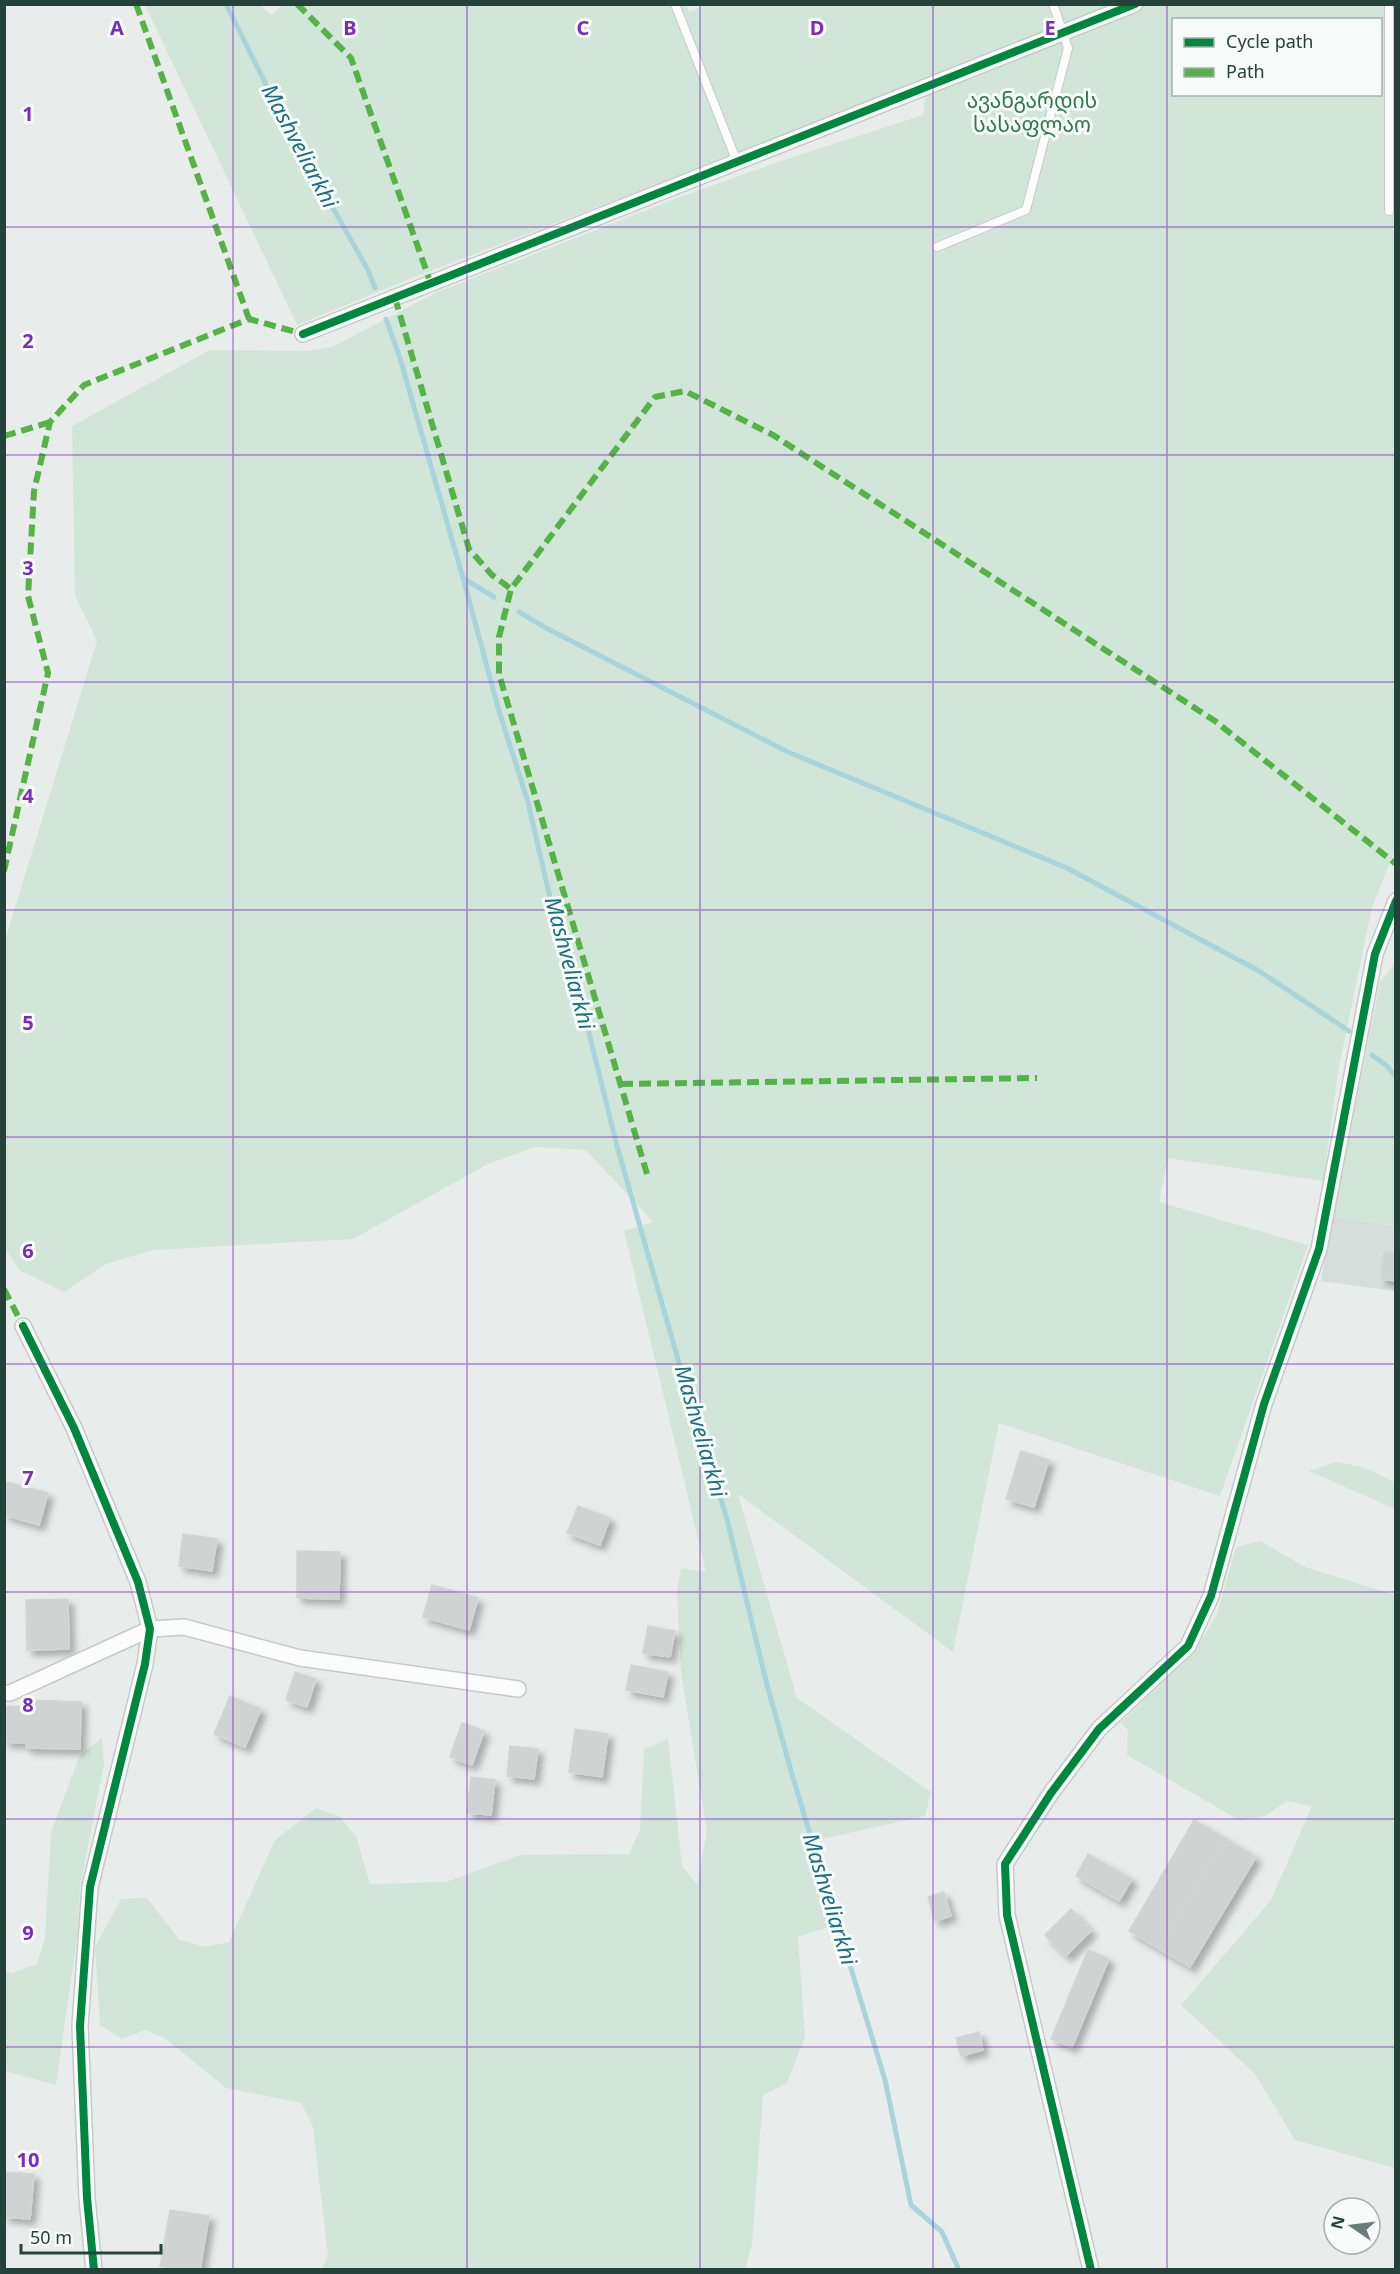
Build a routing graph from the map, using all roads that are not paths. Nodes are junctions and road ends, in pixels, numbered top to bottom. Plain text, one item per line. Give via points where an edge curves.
1 (675, 4) edge
2 (1053, 4) edge
3 (1135, 4) edge
4 (1389, 4) edge
5 (1063, 33) junction
6 (737, 162) junction
7 (1389, 211) dead end
8 (937, 247) dead end
9 (303, 334) dead end
10 (1395, 901) edge
11 (23, 1326) dead end
12 (150, 1629) junction
13 (518, 1689) dead end
14 (4, 1693) edge
15 (94, 2270) edge
16 (1091, 2270) edge

1 - 6 lane
2 - 5 lane
3 - 5 street
4 - 7 lane
5 - 6 street
5 - 8 lane via 1068,48 1026,210
6 - 9 street
10 - 16 street via 1375,954 1319,1249 1264,1404 1211,1596 1188,1646 1100,1729 1051,1793 1005,1864 1007,1915
11 - 12 street via 74,1428 138,1582
12 - 13 street via 184,1627 300,1658
12 - 14 street
12 - 15 street via 145,1664 90,1887 80,2025

